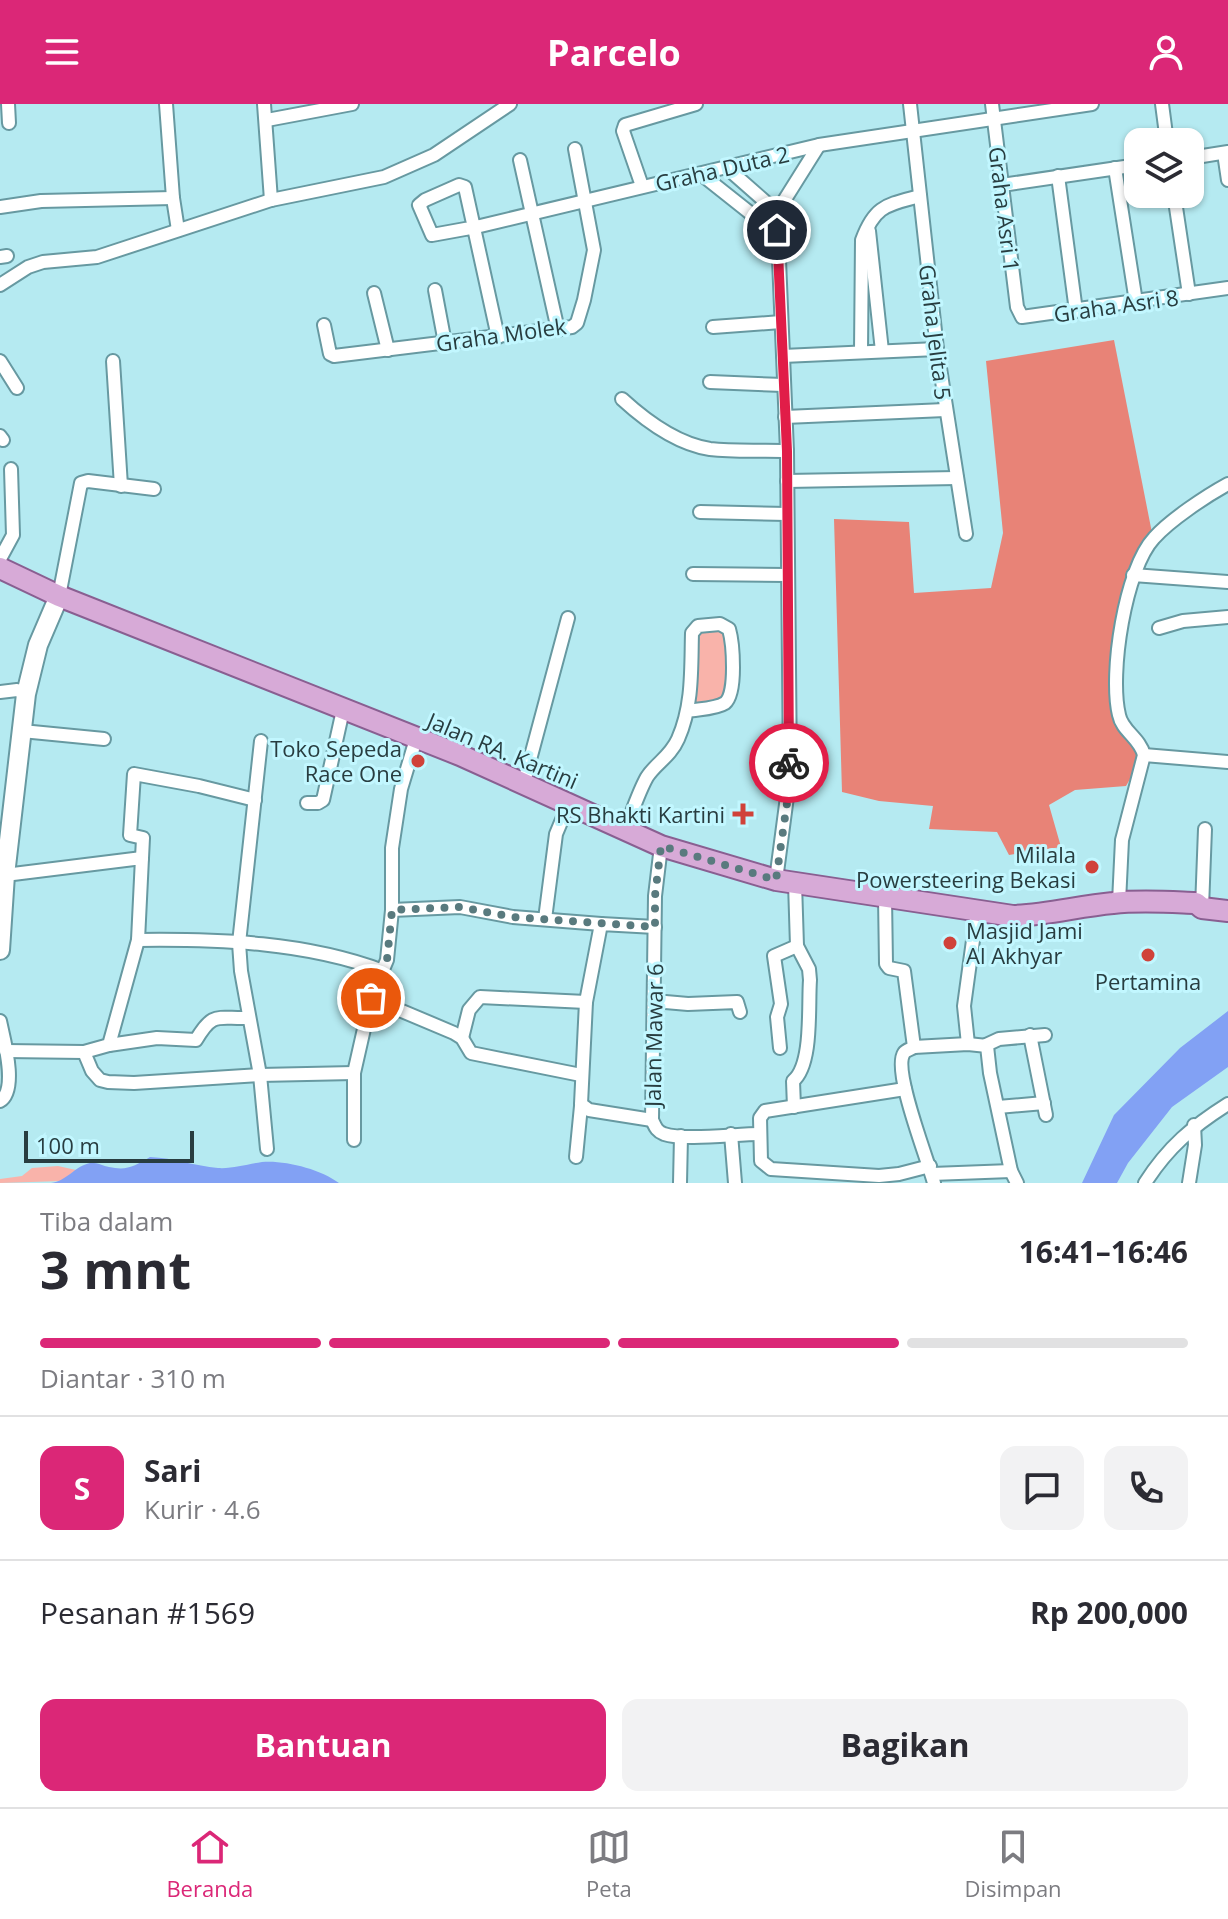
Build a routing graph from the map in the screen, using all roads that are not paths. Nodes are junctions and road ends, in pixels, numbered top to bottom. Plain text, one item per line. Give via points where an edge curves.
1 (8, 104) edge
2 (166, 104) edge
3 (264, 104) edge
4 (352, 104) edge
5 (510, 104) edge
6 (696, 104) edge
7 (910, 104) edge
8 (992, 104) edge
9 (1092, 104) edge
10 (1162, 104) edge
11 (993, 118) junction
12 (267, 120) junction
13 (9, 123) dead end
14 (1165, 128) edge
15 (913, 130) junction
16 (819, 145) junction
17 (575, 149) dead end
18 (1226, 152) edge
19 (1204, 156) edge
20 (520, 160) dead end
21 (1124, 167) edge
22 (727, 168) junction
23 (1115, 168) junction
24 (701, 174) junction
25 (1058, 176) junction
26 (1228, 180) edge
27 (1002, 185) junction
28 (642, 186) junction
29 (920, 196) junction
30 (173, 198) junction
31 (271, 200) junction
32 (584, 200) junction
33 (0, 207) edge
34 (1176, 208) edge
35 (532, 212) junction
36 (777, 212) junction
37 (868, 224) junction
38 (476, 227) junction
39 (178, 230) junction
40 (777, 230) junction
41 (0, 285) edge
42 (1228, 288) edge
43 (435, 290) dead end
44 (374, 293) dead end
45 (1189, 294) junction
46 (1016, 300) joint
47 (1136, 302) junction
48 (1076, 311) junction
49 (781, 322) junction
50 (324, 325) dead end
51 (713, 327) dead end
52 (558, 330) junction
53 (498, 337) junction
54 (445, 343) junction
55 (937, 349) junction
56 (388, 350) junction
57 (861, 351) junction
58 (882, 351) junction
59 (783, 356) junction
60 (0, 361) edge
61 (113, 361) dead end
62 (710, 382) dead end
63 (783, 385) junction
64 (17, 388) dead end
65 (622, 399) dead end
66 (945, 410) junction
67 (785, 417) junction
68 (787, 451) junction
69 (11, 469) dead end
70 (957, 478) junction
71 (787, 481) junction
72 (1228, 484) edge
73 (121, 486) junction
74 (154, 489) dead end
75 (700, 512) dead end
76 (787, 514) junction
77 (966, 534) dead end
78 (0, 559) edge
79 (0, 568) edge
80 (693, 574) dead end
81 (787, 575) junction
82 (1133, 575) junction
83 (1228, 582) edge
84 (59, 596) junction
85 (1228, 617) edge
86 (568, 618) dead end
87 (1159, 628) dead end
88 (0, 692) edge
89 (26, 694) junction
90 (343, 710) junction
91 (688, 711) junction
92 (22, 731) junction
93 (104, 739) dead end
94 (261, 741) dead end
95 (416, 741) junction
96 (1144, 755) junction
97 (1228, 762) edge
98 (524, 782) junction
99 (8, 786) edge
100 (255, 800) junction
101 (307, 803) dead end
102 (569, 803) junction
103 (1205, 829) dead end
104 (625, 830) junction
105 (661, 846) junction
106 (142, 858) junction
107 (5, 875) junction
108 (786, 882) junction
109 (885, 897) junction
110 (1228, 898) edge
111 (1119, 902) junction
112 (1201, 902) junction
113 (392, 910) junction
114 (977, 911) junction
115 (1228, 911) edge
116 (545, 919) junction
117 (601, 924) junction
118 (655, 927) junction
119 (138, 940) junction
120 (239, 943) junction
121 (797, 946) junction
122 (0, 950) edge
123 (383, 971) junction
124 (371, 998) junction
125 (654, 1001) junction
126 (586, 1002) junction
127 (740, 1012) dead end
128 (248, 1018) junction
129 (0, 1021) edge
130 (1030, 1035) junction
131 (1045, 1035) dead end
132 (462, 1038) junction
133 (968, 1044) junction
134 (109, 1045) junction
135 (986, 1045) junction
136 (914, 1047) junction
137 (780, 1048) dead end
138 (6, 1051) junction
139 (84, 1052) junction
140 (354, 1073) junction
141 (260, 1075) junction
142 (581, 1075) junction
143 (905, 1089) junction
144 (0, 1101) edge
145 (1228, 1104) edge
146 (581, 1106) junction
147 (794, 1107) junction
148 (998, 1107) junction
149 (654, 1124) junction
150 (1194, 1125) junction
151 (731, 1134) junction
152 (760, 1134) junction
153 (681, 1136) junction
154 (354, 1140) dead end
155 (267, 1149) dead end
156 (576, 1157) dead end
157 (932, 1174) edge
158 (820, 1177) edge
159 (1014, 1177) edge
160 (680, 1183) edge
161 (735, 1183) edge
162 (1145, 1183) edge
163 (1189, 1183) edge

1 - 13 street
2 - 30 street
3 - 12 street
4 - 12 street
5 - 31 street via 434,155 384,177
6 - 28 street via 625,125
7 - 15 street, Graha Jelita 5
8 - 11 street, Graha Asri 1
9 - 11 street, Graha Duta 2
10 - 14 street
11 - 15 street, Graha Duta 2
11 - 27 street, Graha Asri 1
12 - 31 street
15 - 16 street, Graha Duta 2
15 - 29 street, Graha Jelita 5
16 - 22 street, Graha Duta 2
16 - 36 street
17 - 32 street
18 - 19 street
18 - 26 street
20 - 35 street
21 - 23 street
22 - 24 street, Graha Duta 2
22 - 36 street
23 - 25 street
23 - 47 street
24 - 28 street, Graha Duta 2
24 - 40 street
25 - 27 street
25 - 48 street
27 - 46 street, Graha Asri 1
28 - 32 street, Graha Duta 2
29 - 37 street via 885,206
29 - 55 street, Graha Jelita 5
30 - 33 street
30 - 39 street
31 - 39 street
32 - 35 street, Graha Duta 2
32 - 52 street, Graha Molek via 594,261 577,323
34 - 45 street
35 - 38 street, Graha Duta 2
35 - 52 street
36 - 40 street
37 - 57 street via 862,240
37 - 58 street
38 - 38 street, Graha Duta 2 via 465,187 421,202 433,236
38 - 53 street
39 - 41 street via 97,257 28,267
40 - 49 street
42 - 45 street, Graha Asri 8
43 - 54 street
44 - 56 street
45 - 47 street, Graha Asri 8
46 - 48 street, Graha Asri 8 via 1019,313 1027,318
47 - 48 street, Graha Asri 8
49 - 51 street
49 - 59 street
50 - 56 street, Graha Molek via 334,356
52 - 53 street, Graha Molek
53 - 54 street, Graha Molek
54 - 56 street, Graha Molek
55 - 58 street
55 - 66 street, Graha Jelita 5
57 - 58 street
57 - 59 street
59 - 63 street
60 - 64 street
61 - 73 street
62 - 63 street
63 - 67 street
65 - 68 street via 687,442
66 - 67 street
66 - 70 street, Graha Jelita 5
67 - 68 street
68 - 71 street
69 - 78 street via 13,535
70 - 71 street
70 - 77 street, Graha Jelita 5
71 - 76 street
72 - 82 street via 1153,538
73 - 74 street
73 - 84 street via 81,483
75 - 76 street
76 - 81 street
79 - 84 main road, Jalan RA. Kartini
80 - 81 street
81 - 108 street
82 - 83 street
82 - 96 street via 1122,613 1118,711
84 - 89 street via 38,645
84 - 90 main road, Jalan RA. Kartini
85 - 87 street
86 - 98 street
88 - 89 street
89 - 92 street
90 - 95 main road, Jalan RA. Kartini
90 - 101 street via 323,800
91 - 91 street via 728,700 733,641 729,629 720,624 698,626 692,633
91 - 104 street via 669,756 648,775
92 - 93 street
92 - 99 street
94 - 100 street
95 - 98 main road, Jalan RA. Kartini
95 - 113 street via 401,789 392,848
96 - 97 street
96 - 111 street via 1122,840
98 - 102 main road, Jalan RA. Kartini
99 - 107 street
100 - 106 street via 134,774 130,835 143,838
100 - 120 street
102 - 104 main road, Jalan RA. Kartini
102 - 116 street via 556,834
103 - 112 street
104 - 105 main road, Jalan RA. Kartini
105 - 108 main road, Jalan RA. Kartini
105 - 118 street, Jalan Mawar 6
106 - 107 street
106 - 119 street
107 - 122 street
108 - 109 main road, Jalan RA. Kartini
108 - 121 street
109 - 114 main road, Jalan RA. Kartini
109 - 136 street via 886,964 904,971
110 - 112 main road, Jalan RA. Kartini
111 - 112 main road, Jalan RA. Kartini
111 - 114 main road, Jalan RA. Kartini via 1045,915
112 - 115 main road, Jalan RA. Kartini
113 - 116 street via 460,907
113 - 123 street
114 - 133 street via 964,1006
116 - 117 street
117 - 118 street
117 - 126 street
118 - 125 street, Jalan Mawar 6
119 - 120 street
119 - 134 street
120 - 123 street via 335,955
120 - 128 street
121 - 137 street via 774,956
121 - 147 street via 810,980 805,1062 793,1081
123 - 124 street
124 - 132 street
124 - 140 street
125 - 127 street via 739,1002
125 - 149 street, Jalan Mawar 6
126 - 132 street via 476,998
126 - 142 street
128 - 134 street via 212,1019 196,1040 157,1038
128 - 141 street
129 - 138 street
130 - 131 street
130 - 135 street
130 - 148 street via 1045,1109
132 - 142 street via 471,1053
133 - 135 street
133 - 136 street
134 - 139 street
135 - 148 street
136 - 143 street via 902,1057
138 - 139 street
138 - 144 street via 9,1090
139 - 141 street via 92,1071 108,1082
140 - 141 street
140 - 154 street
141 - 155 street
142 - 146 street
143 - 147 street
143 - 157 street
145 - 150 street
146 - 149 street
146 - 156 street
147 - 152 street via 762,1113
148 - 159 street
149 - 153 street via 664,1134
150 - 162 street
150 - 163 street
151 - 152 street
151 - 153 street
151 - 161 street
152 - 158 street via 761,1161 767,1168
153 - 160 street
157 - 158 street
157 - 159 street

